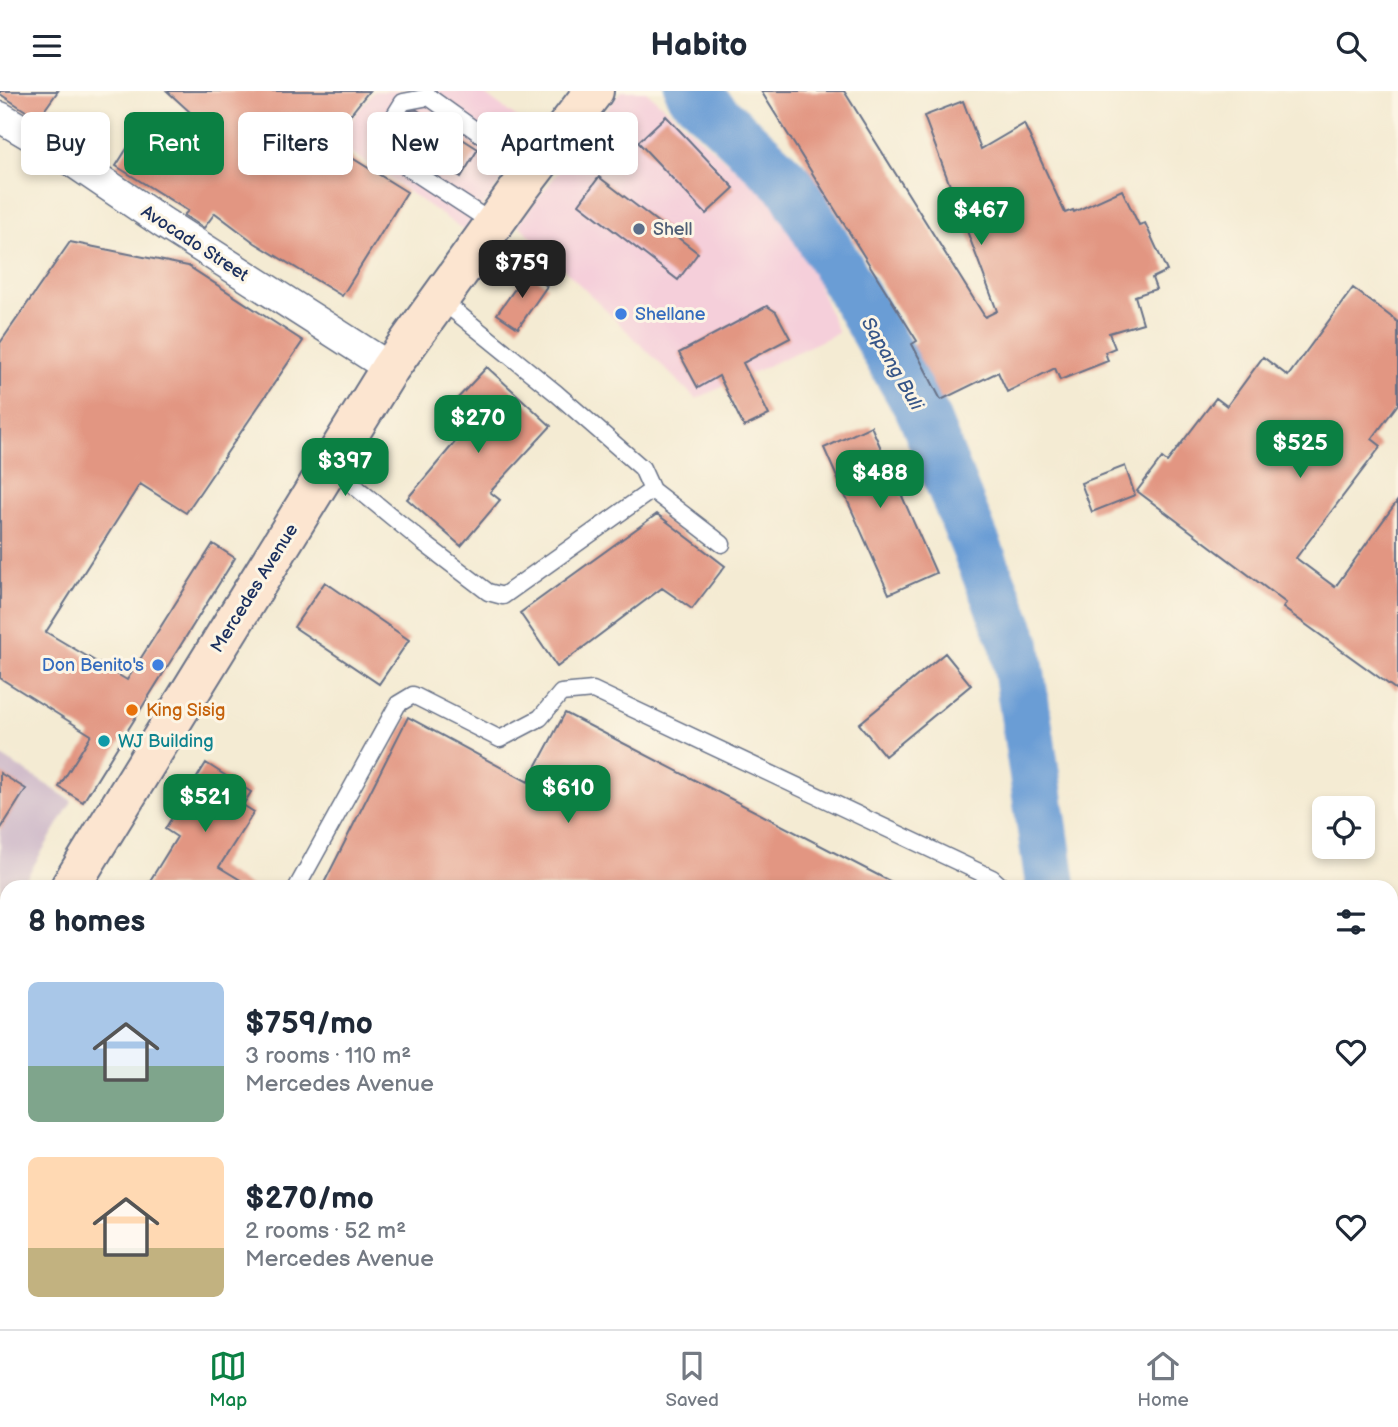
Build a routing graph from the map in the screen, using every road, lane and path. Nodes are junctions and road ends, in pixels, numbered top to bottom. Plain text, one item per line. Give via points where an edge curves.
1 (594, 91) edge
2 (578, 112) edge
3 (0, 117) edge
4 (477, 131) edge
5 (529, 175) edge
6 (494, 224) junction
7 (440, 299) junction
8 (390, 368) junction
9 (330, 466) junction
10 (652, 490) junction
11 (722, 544) dead end
12 (74, 880) edge
13 (300, 880) edge
14 (994, 880) edge

1 - 2 main road, Mercedes Avenue
3 - 8 street, Avocado Street
4 - 6 lane via 429,97 403,102 390,123 386,145 402,164
5 - 6 main road, Mercedes Avenue
6 - 7 main road, Mercedes Avenue
7 - 8 main road, Mercedes Avenue
7 - 10 lane via 642,468
8 - 9 main road, Mercedes Avenue
9 - 10 lane via 488,592 503,596
9 - 12 main road, Mercedes Avenue
10 - 11 lane
13 - 14 lane via 398,704 412,695 499,739 540,718 561,693 593,690

